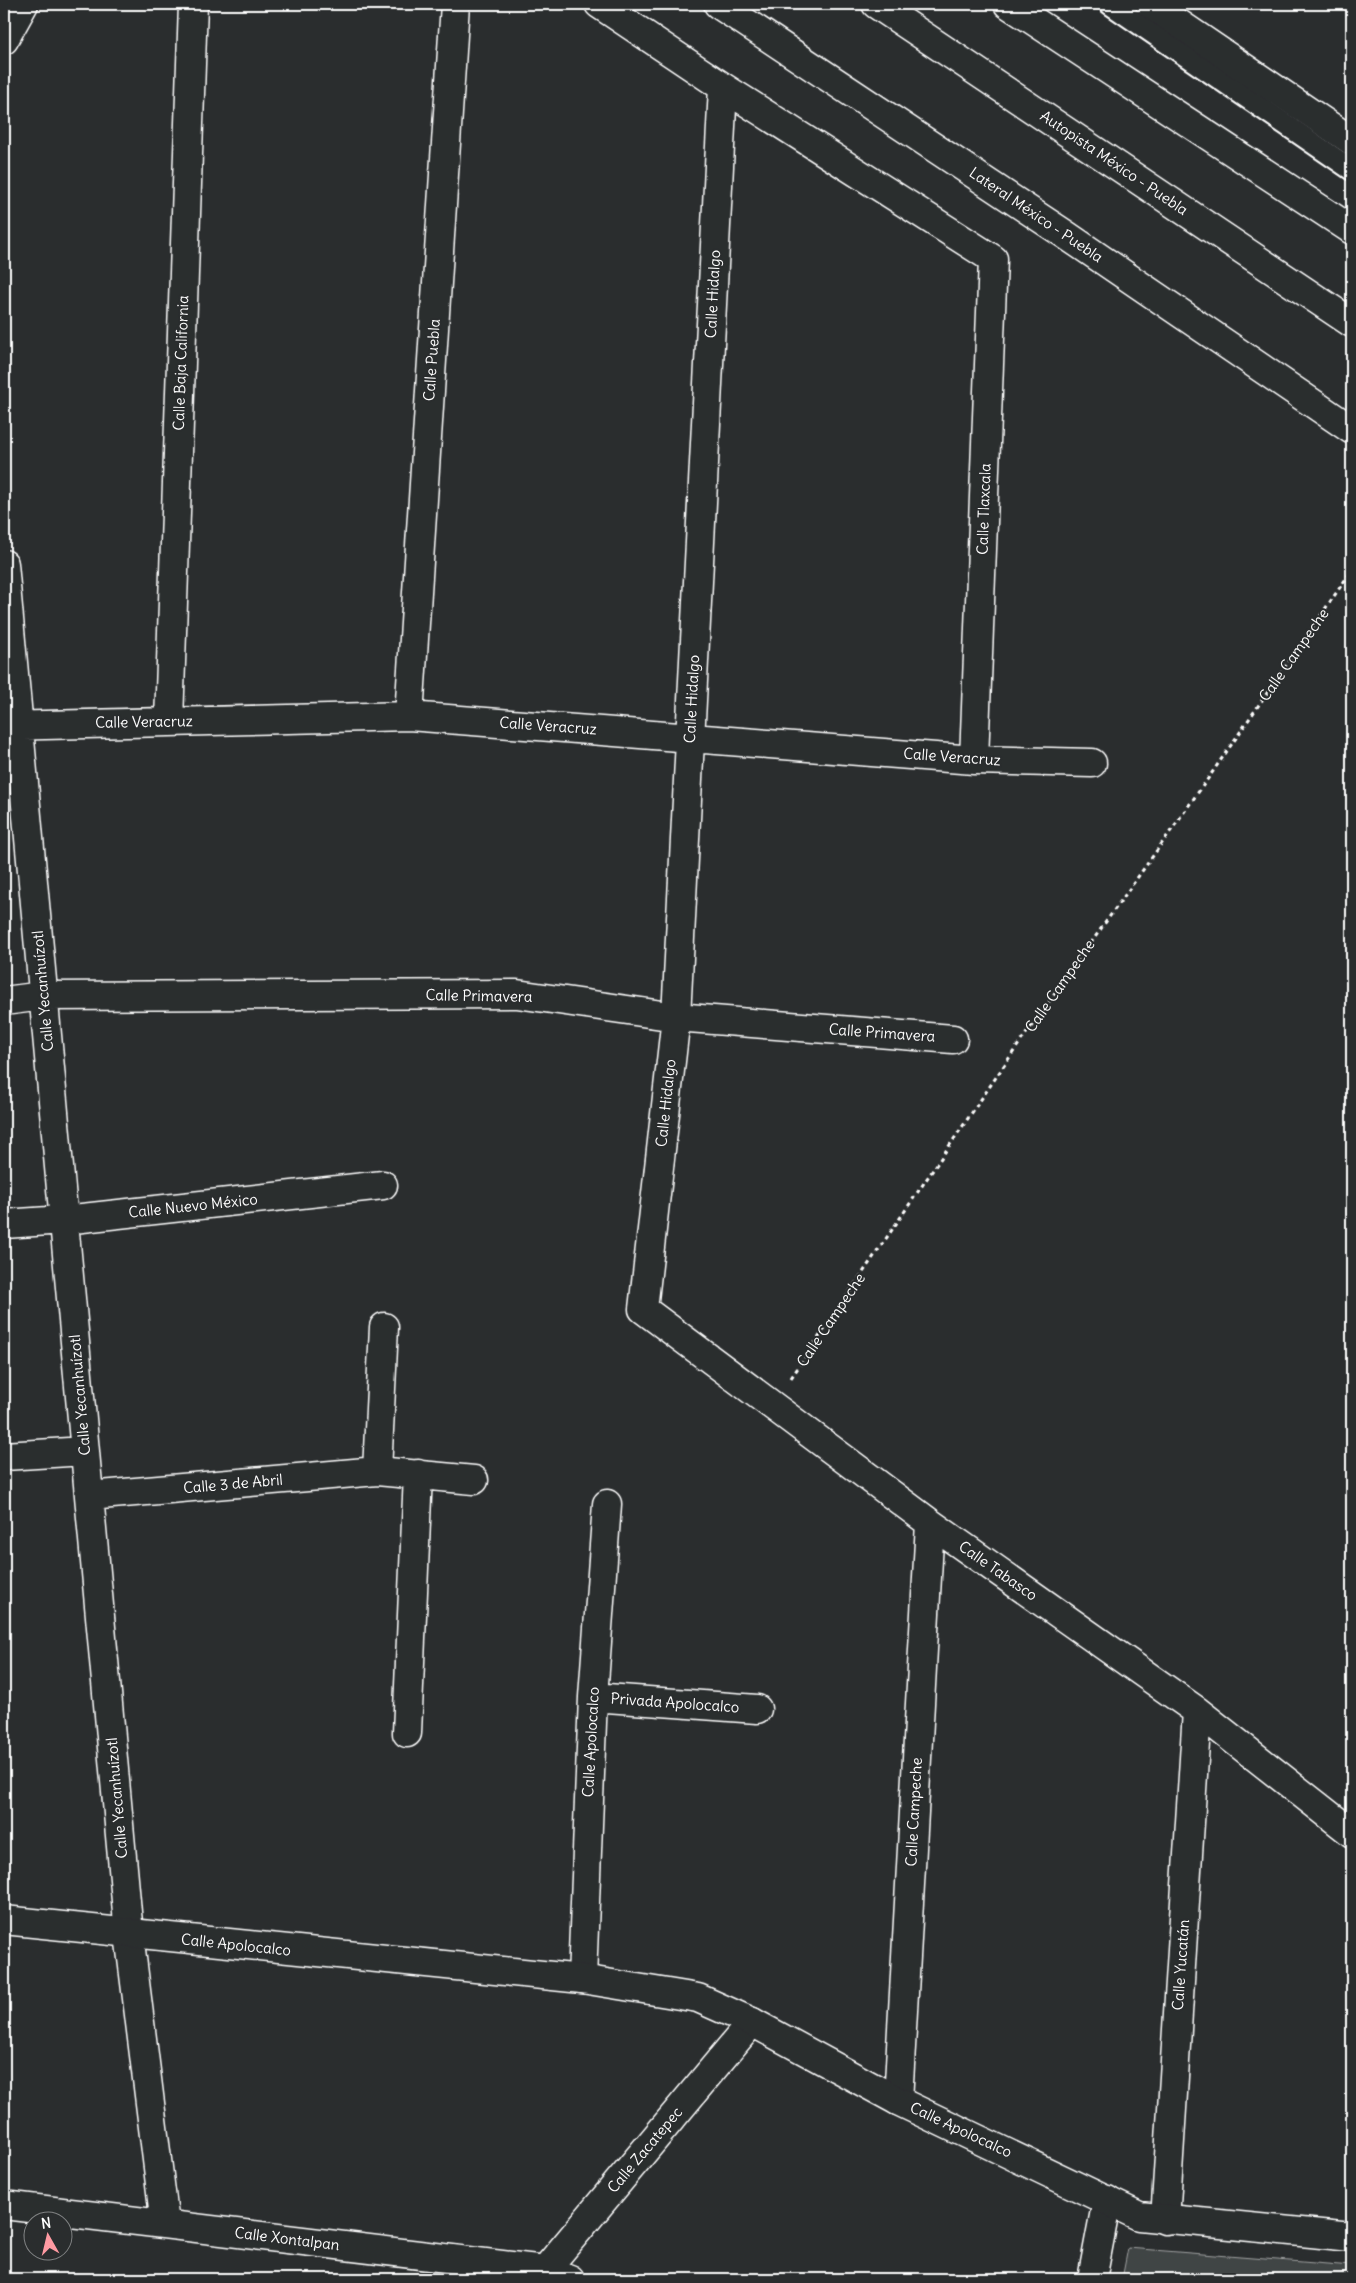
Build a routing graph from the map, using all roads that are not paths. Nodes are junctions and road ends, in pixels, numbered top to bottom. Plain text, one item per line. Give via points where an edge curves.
1 (24, 4) edge
2 (193, 4) edge
3 (455, 4) edge
4 (600, 4) edge
5 (718, 4) edge
6 (876, 4) edge
7 (1008, 4) edge
8 (1110, 4) edge
9 (1136, 4) edge
10 (1150, 4) edge
11 (4, 40) edge
12 (723, 87) junction
13 (1352, 141) edge
14 (1352, 150) edge
15 (1352, 170) edge
16 (1352, 230) edge
17 (1352, 323) edge
18 (1352, 430) edge
19 (4, 564) edge
20 (409, 716) junction
21 (169, 722) junction
22 (11, 726) edge
23 (690, 737) junction
24 (974, 760) junction
25 (1092, 763) dead end
26 (43, 996) junction
27 (4, 1001) edge
28 (676, 1017) junction
29 (953, 1038) dead end
30 (383, 1185) dead end
31 (64, 1220) junction
32 (4, 1224) edge
33 (643, 1309) joint
34 (384, 1328) dead end
35 (85, 1451) junction
36 (4, 1456) edge
37 (377, 1471) junction
38 (418, 1474) junction
39 (474, 1480) dead end
40 (89, 1496) junction
41 (607, 1504) dead end
42 (930, 1523) junction
43 (593, 1697) junction
44 (757, 1709) dead end
45 (1197, 1711) junction
46 (407, 1732) dead end
47 (1352, 1833) edge
48 (4, 1920) edge
49 (129, 1934) junction
50 (582, 1979) junction
51 (752, 2022) junction
52 (898, 2101) junction
53 (1107, 2200) junction
54 (4, 2205) edge
55 (1165, 2220) junction
56 (165, 2224) junction
57 (1352, 2237) edge
58 (552, 2276) edge
59 (1092, 2279) edge

1 - 11 main road
2 - 21 main road, Calle Baja California
3 - 20 main road, Calle Puebla
4 - 12 main road
5 - 18 main road, Lateral México - Puebla
6 - 17 main road, Autopista México - Puebla
7 - 16 main road
8 - 15 lane
9 - 14 lane
10 - 13 main road
12 - 23 main road, Calle Hidalgo
12 - 24 main road, Calle Tlaxcala via 992,259
19 - 22 main road, Calle Yecanhuízotl
20 - 21 main road, Calle Veracruz
20 - 23 main road, Calle Veracruz
21 - 22 main road, Calle Veracruz
22 - 26 main road, Calle Yecanhuízotl
23 - 24 main road, Calle Veracruz
23 - 28 main road, Calle Hidalgo
24 - 25 main road, Calle Veracruz
26 - 27 main road, Calle Primavera
26 - 28 main road, Calle Primavera via 517,994
26 - 31 main road, Calle Yecanhuízotl
28 - 29 main road, Calle Primavera
28 - 33 main road, Calle Hidalgo
30 - 31 main road, Calle Nuevo México
31 - 32 main road, Calle Nuevo México
31 - 35 main road, Calle Yecanhuízotl
33 - 42 main road, Calle Tabasco
34 - 37 main road
35 - 36 main road
35 - 40 main road, Calle Yecanhuízotl
37 - 38 main road, Calle 3 de Abril
37 - 40 main road, Calle 3 de Abril
38 - 39 main road, Calle 3 de Abril
38 - 46 main road
40 - 49 main road, Calle Yecanhuízotl
41 - 43 main road, Calle Apolocalco
42 - 45 main road, Calle Tabasco
42 - 52 main road, Calle Campeche
43 - 44 main road, Privada Apolocalco
43 - 50 main road, Calle Apolocalco
45 - 47 main road, Calle Tabasco
45 - 55 main road, Calle Yucatán
48 - 49 main road, Calle Apolocalco
49 - 50 main road, Calle Apolocalco
49 - 56 main road, Calle Yecanhuízotl
50 - 51 main road, Calle Apolocalco via 698,1998
51 - 52 main road, Calle Apolocalco
51 - 58 main road, Calle Zacatepec
52 - 53 main road, Calle Apolocalco
53 - 55 main road, Calle Apolocalco via 1139,2216
53 - 59 main road
54 - 56 main road, Calle Xontalpan
55 - 57 main road, Calle Apolocalco
56 - 58 main road, Calle Xontalpan

